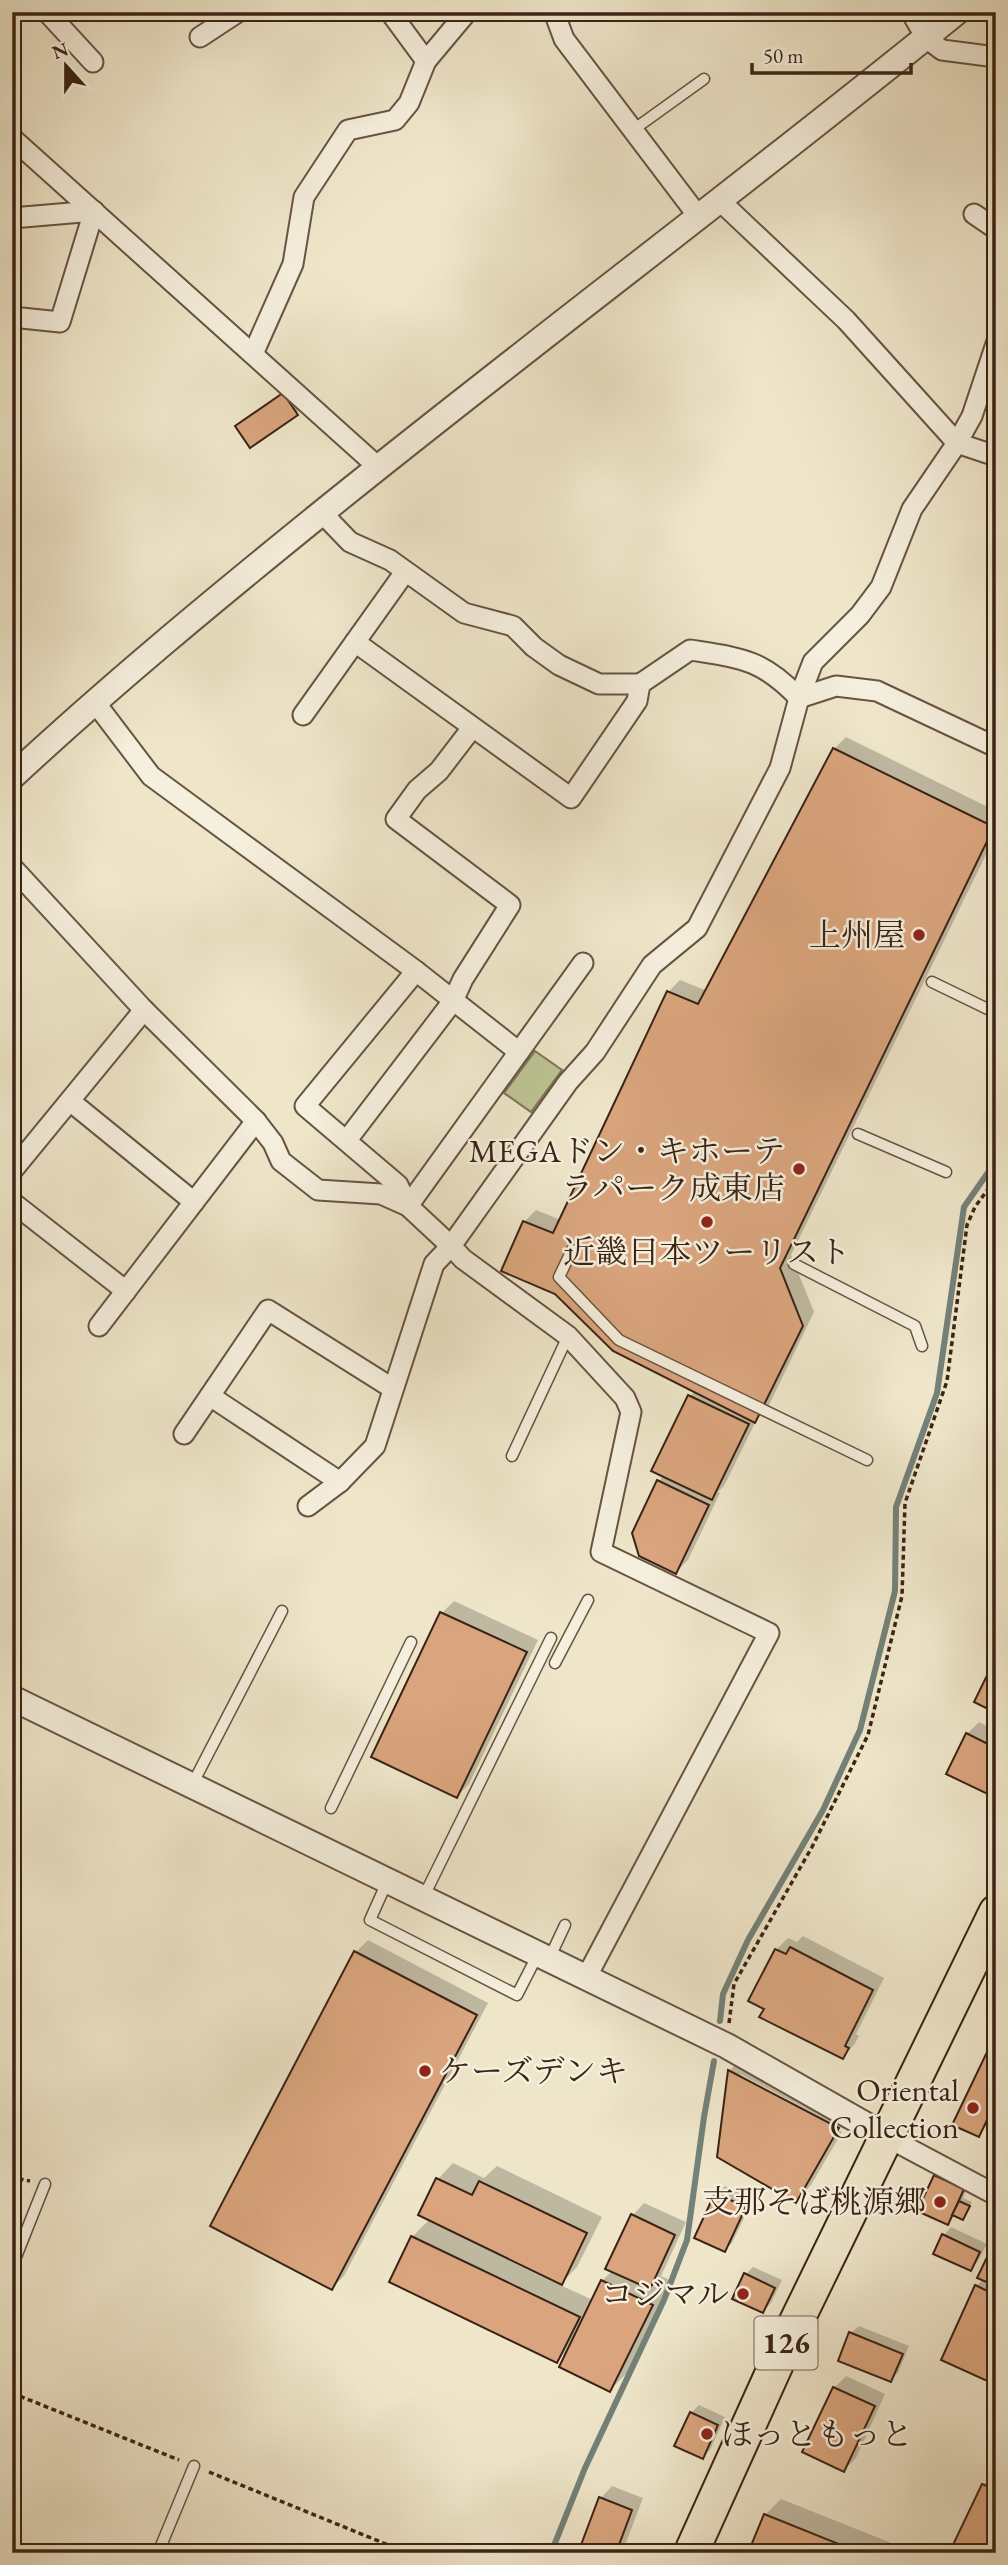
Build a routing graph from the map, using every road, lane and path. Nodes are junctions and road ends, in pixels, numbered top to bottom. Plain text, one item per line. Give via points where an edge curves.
1 (47, 12) edge
2 (239, 12) edge
3 (390, 12) edge
4 (467, 12) edge
5 (554, 12) edge
6 (911, 12) edge
7 (957, 12) edge
8 (200, 37) dead end
9 (926, 38) junction
10 (996, 57) edge
11 (426, 61) junction
12 (93, 62) dead end
13 (704, 79) dead end
14 (633, 130) junction
15 (12, 138) edge
16 (719, 200) junction
17 (94, 211) junction
18 (974, 214) dead end
19 (698, 216) junction
20 (12, 218) edge
21 (996, 229) edge
22 (12, 317) edge
23 (996, 344) edge
24 (253, 354) junction
25 (957, 443) junction
26 (996, 456) edge
27 (377, 466) junction
28 (322, 513) junction
29 (405, 572) junction
30 (355, 642) junction
31 (640, 684) junction
32 (799, 698) junction
33 (94, 701) junction
34 (303, 715) dead end
35 (472, 728) junction
36 (996, 747) edge
37 (12, 777) edge
38 (12, 867) edge
39 (583, 962) dead end
40 (416, 971) junction
41 (932, 982) dead end
42 (453, 1001) junction
43 (144, 1010) junction
44 (996, 1013) edge
45 (519, 1052) junction
46 (70, 1101) junction
47 (256, 1121) junction
48 (858, 1134) dead end
49 (347, 1140) junction
50 (12, 1171) edge
51 (946, 1172) dead end
52 (996, 1178) edge
53 (12, 1202) edge
54 (194, 1202) junction
55 (408, 1206) junction
56 (451, 1245) junction
57 (572, 1250) dead end
58 (794, 1264) dead end
59 (126, 1291) junction
60 (99, 1326) dead end
61 (568, 1336) junction
62 (922, 1346) dead end
63 (392, 1388) junction
64 (210, 1396) junction
65 (184, 1434) dead end
66 (512, 1456) dead end
67 (867, 1460) dead end
68 (340, 1482) junction
69 (308, 1506) dead end
70 (588, 1600) dead end
71 (282, 1611) dead end
72 (551, 1638) dead end
73 (411, 1642) dead end
74 (555, 1663) dead end
75 (12, 1698) edge
76 (192, 1785) junction
77 (331, 1808) dead end
78 (388, 1880) junction
79 (424, 1897) junction
80 (996, 1912) edge
81 (565, 1926) dead end
82 (544, 1955) junction
83 (587, 1976) junction
84 (727, 2046) junction
85 (887, 2137) junction
86 (46, 2185) dead end
87 (996, 2195) edge
88 (12, 2267) edge
89 (194, 2466) dead end
90 (158, 2553) edge
91 (691, 2553) edge

1 - 12 street
2 - 8 street
3 - 11 street
4 - 11 street
5 - 14 street via 564,39
6 - 9 street
7 - 9 street
9 - 10 street via 942,50
9 - 16 street
11 - 24 street via 409,103 395,120 348,130 304,197 293,264
13 - 14 lane
14 - 19 street
15 - 17 street
16 - 19 street
16 - 25 street via 846,320
17 - 20 street
17 - 22 street via 60,322
17 - 24 street
18 - 21 street
19 - 27 street
23 - 25 street via 972,416
24 - 27 street
25 - 26 street
25 - 32 street via 912,509 881,587 813,662
27 - 28 street
28 - 29 street via 351,542
28 - 33 street
29 - 30 street
29 - 31 street via 464,613 513,626 559,665 599,684
30 - 34 street
30 - 35 street
31 - 32 street via 690,650 743,658 778,677
31 - 35 street via 637,701 571,798
32 - 36 street via 836,686 877,691
32 - 56 street via 780,768 697,928 652,965 595,1052 568,1082
33 - 37 street
33 - 40 street via 150,776
35 - 42 street via 396,819 510,905
38 - 43 street
39 - 45 street
40 - 42 street
40 - 49 street via 305,1106
41 - 44 lane
42 - 45 street
42 - 49 street
43 - 46 street
43 - 47 street
45 - 55 street
46 - 50 street
46 - 54 street
47 - 54 street
47 - 55 street via 281,1161 318,1190 381,1194
48 - 51 lane
49 - 55 street via 398,1185
52 - 84 path via 967,1225 947,1381 905,1503 902,1595 868,1735 812,1847 734,1984
53 - 59 street
54 - 59 street
55 - 56 street
56 - 61 street via 463,1259
56 - 63 street via 434,1264
57 - 67 lane via 559,1277 619,1340
58 - 62 lane via 915,1326
59 - 60 street
61 - 66 lane
61 - 83 street via 625,1398 631,1412 601,1552 769,1633
63 - 64 street via 268,1310
63 - 68 street via 375,1446
64 - 65 street
64 - 68 street
68 - 69 street
70 - 74 lane
71 - 76 lane
72 - 79 lane
73 - 77 lane
75 - 76 street
76 - 78 street
78 - 79 street
78 - 82 lane via 370,1920 517,1995
79 - 82 street
80 - 85 highway, 126
81 - 82 lane
82 - 83 street
83 - 84 street
84 - 85 street
85 - 87 street
85 - 91 highway, 126 via 785,2345
86 - 88 lane
89 - 90 lane

